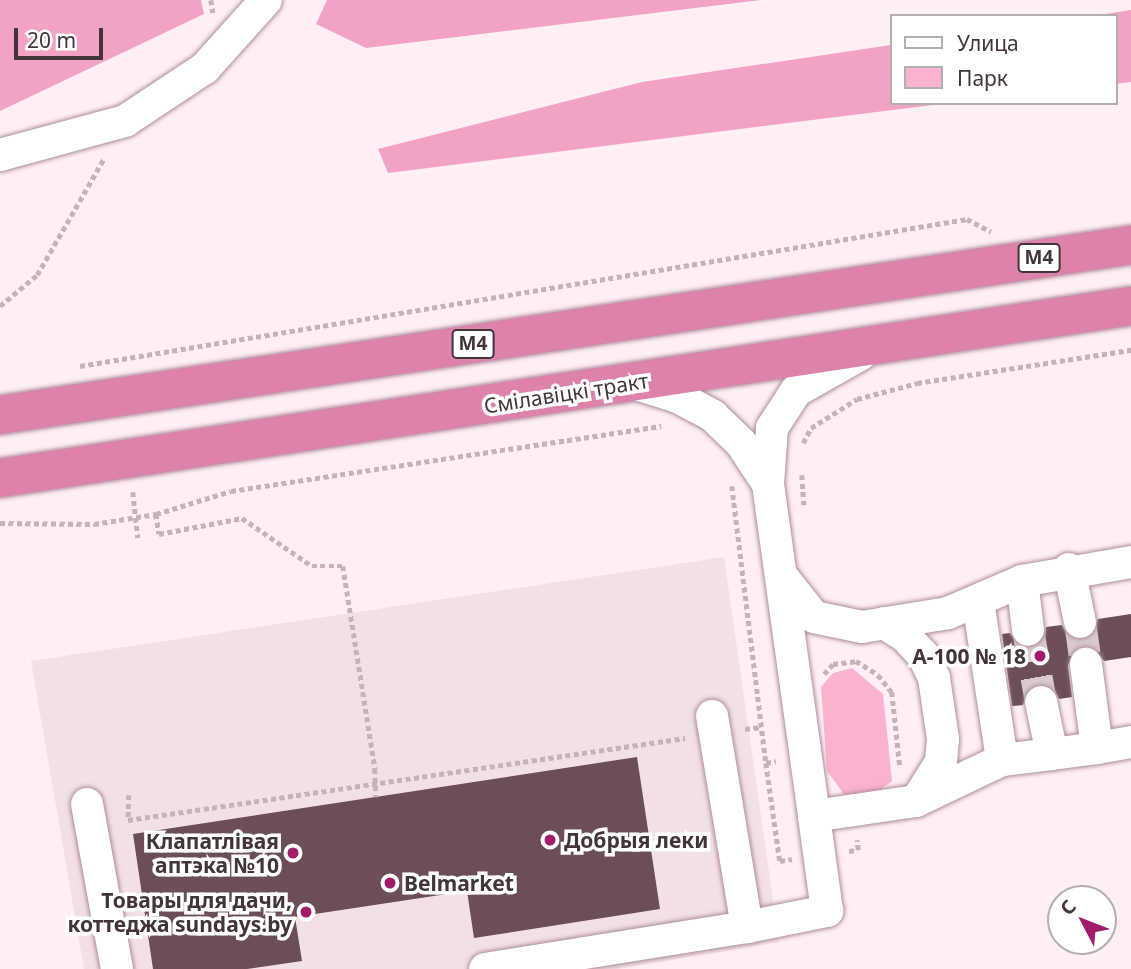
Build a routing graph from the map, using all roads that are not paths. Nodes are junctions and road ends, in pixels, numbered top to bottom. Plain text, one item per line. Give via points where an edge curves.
1 (266, 0) edge
2 (0, 155) edge
3 (1131, 245) edge
4 (1131, 306) edge
5 (885, 343) junction
6 (633, 383) junction
7 (0, 415) edge
8 (0, 478) edge
9 (768, 484) junction
10 (1131, 562) edge
11 (1069, 569) junction
12 (782, 574) junction
13 (1022, 581) junction
14 (978, 601) junction
15 (1080, 622) tunnel mouth
16 (884, 624) junction
17 (1028, 630) tunnel mouth
18 (1086, 664) tunnel mouth
19 (1041, 702) tunnel mouth
20 (713, 728) road end
21 (1131, 742) edge
22 (1097, 748) junction
23 (1052, 754) junction
24 (1002, 760) junction
25 (916, 801) junction
26 (87, 804) dead end
27 (814, 816) junction
28 (747, 927) junction
29 (117, 969) edge
30 (485, 969) edge

1 - 2 lane via 205,68 125,121
3 - 7 highway, М4
4 - 5 highway, Смілавіцкі тракт
5 - 6 highway, Смілавіцкі тракт
5 - 9 lane via 831,368 796,391 772,428
6 - 8 highway, Смілавіцкі тракт
6 - 9 lane via 678,397 713,416 741,443
9 - 12 lane
10 - 11 lane
11 - 13 lane
11 - 15 lane
12 - 16 lane via 814,617 862,627
12 - 27 lane via 807,694 803,756
13 - 14 lane
13 - 17 lane
14 - 16 lane via 948,613
14 - 24 lane
16 - 25 lane via 906,637 923,655 934,678 943,739 941,762
18 - 22 lane
19 - 23 lane
20 - 28 lane
21 - 22 lane
22 - 23 lane
23 - 24 lane
24 - 25 lane
25 - 27 lane
26 - 29 lane
27 - 28 lane via 827,911
28 - 30 lane

